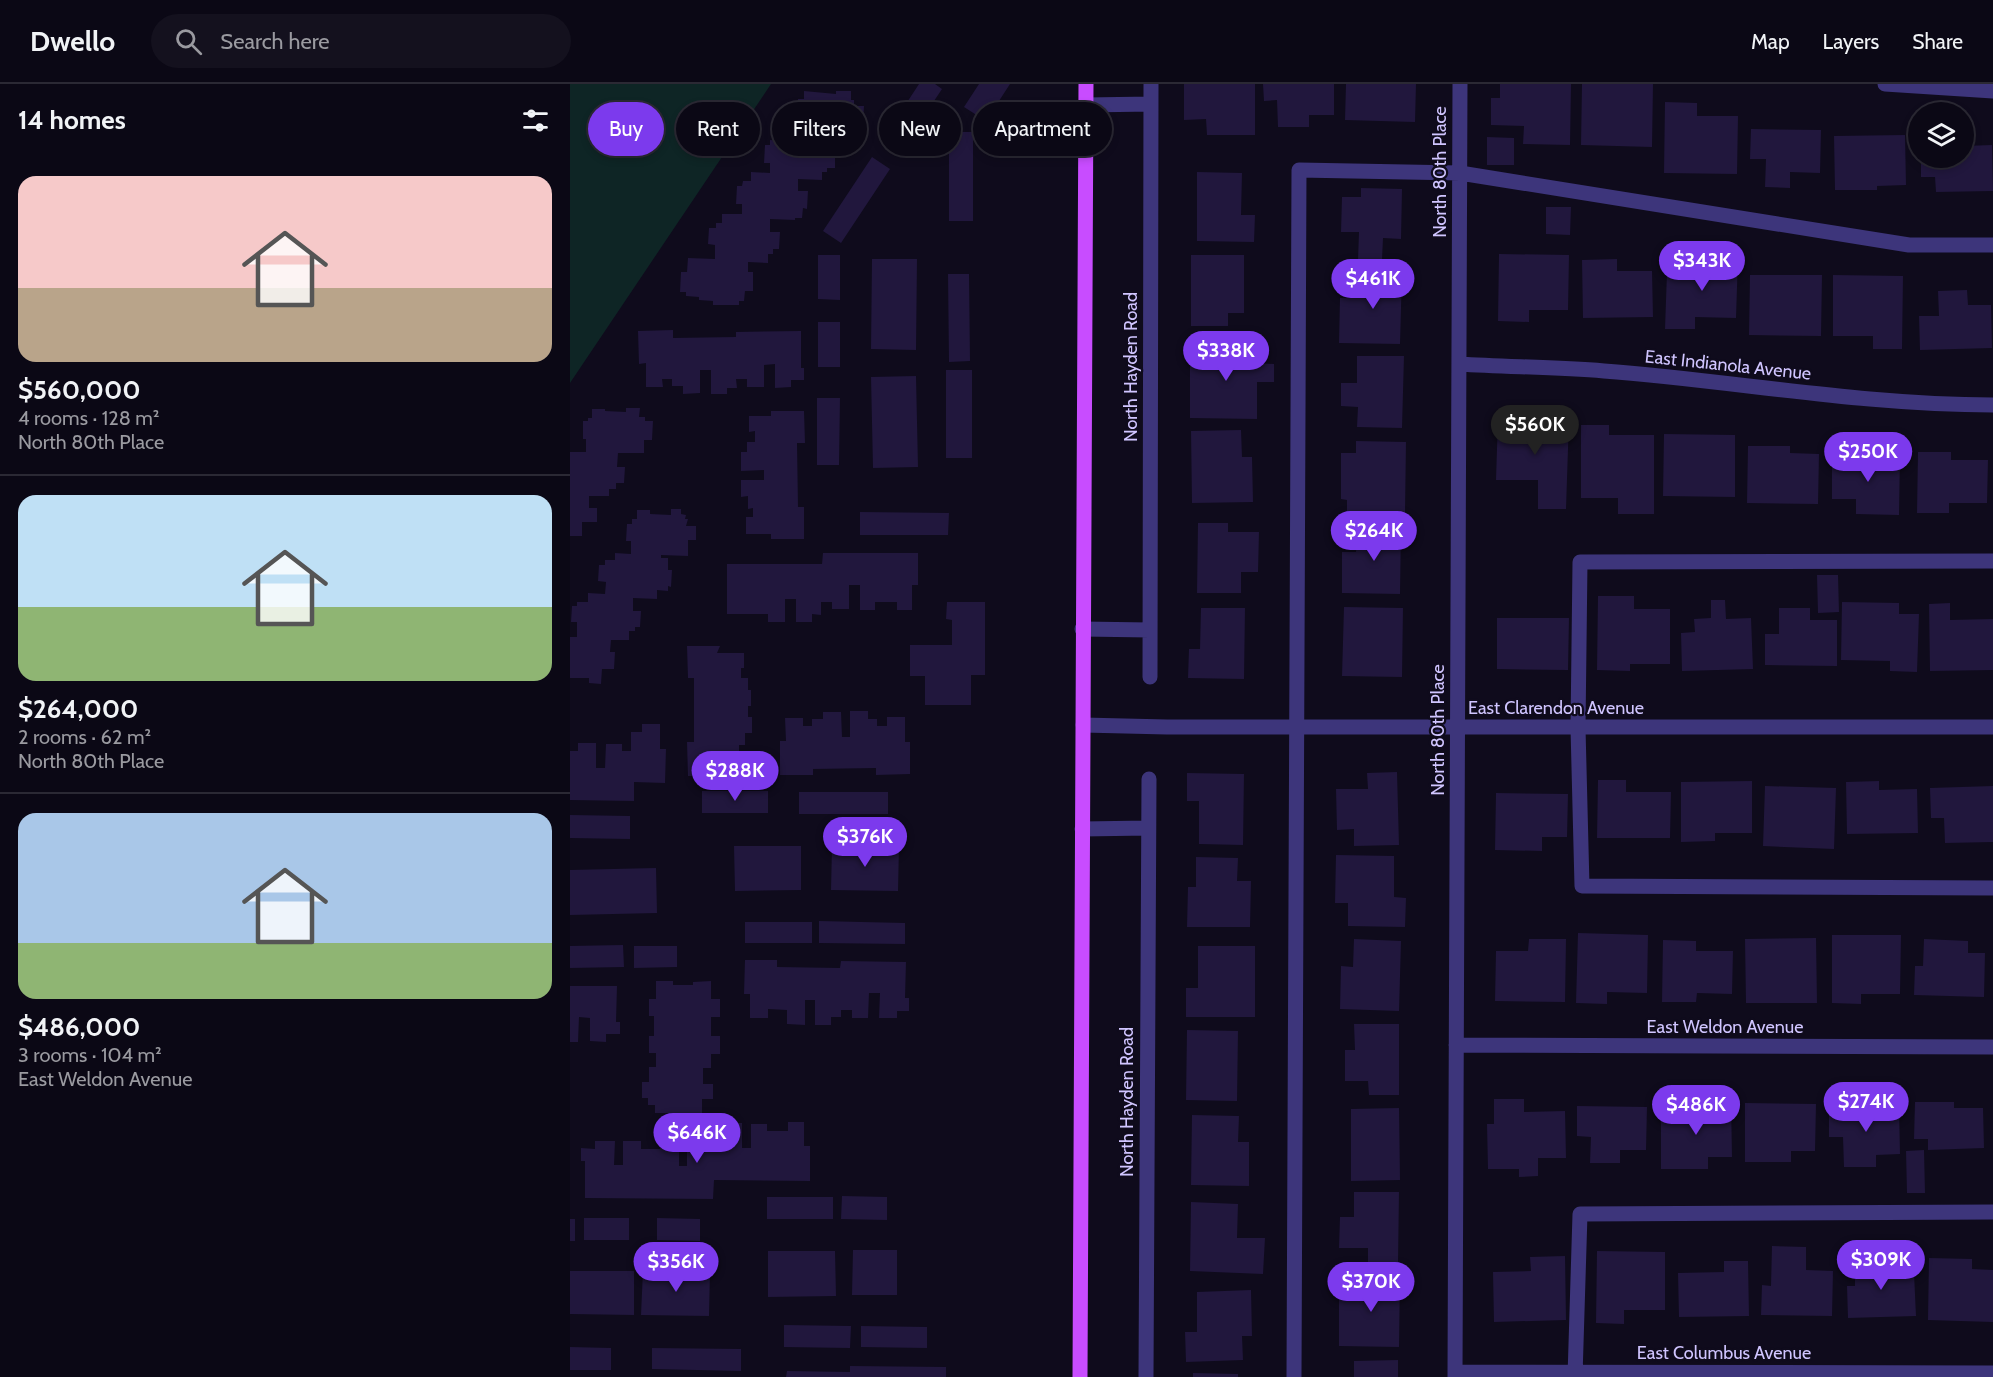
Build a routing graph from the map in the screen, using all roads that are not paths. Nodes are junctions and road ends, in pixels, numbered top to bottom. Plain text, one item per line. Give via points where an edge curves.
1 (1086, 84) edge
2 (1151, 84) edge
3 (1460, 84) edge
4 (1885, 84) edge
5 (1993, 91) edge
6 (1086, 102) edge
7 (1151, 104) junction
8 (1112, 105) edge
9 (1086, 156) edge
10 (1460, 173) junction
11 (1993, 245) edge
12 (1459, 364) junction
13 (1993, 405) edge
14 (1993, 561) edge
15 (1082, 629) junction
16 (1150, 630) junction
17 (1150, 678) dead end
18 (1083, 725) junction
19 (1297, 726) junction
20 (1458, 727) junction
21 (1993, 727) edge
22 (1578, 728) junction
23 (1149, 779) dead end
24 (1148, 828) junction
25 (1082, 829) junction
26 (1993, 888) edge
27 (1456, 1046) junction
28 (1993, 1047) edge
29 (1993, 1212) edge
30 (1993, 1373) edge
31 (1455, 1375) edge
32 (1575, 1375) edge
33 (1080, 1377) edge
34 (1146, 1377) edge
35 (1294, 1377) edge

1 - 6 main road
2 - 7 street, North Hayden Road
3 - 10 street, North 80th Place
4 - 5 street
7 - 8 street
7 - 16 street, North Hayden Road
9 - 15 main road
10 - 11 street via 1909,245
10 - 12 street, North 80th Place
10 - 19 street via 1299,170
12 - 13 street, East Indianola Avenue via 1604,371 1835,397
12 - 20 street, North 80th Place
14 - 22 street via 1580,562
15 - 16 street
15 - 18 main road
16 - 17 street, North Hayden Road
18 - 19 street, East Clarendon Avenue
18 - 25 main road
19 - 20 street, East Clarendon Avenue
19 - 35 street
20 - 22 street, East Clarendon Avenue
20 - 27 street, North 80th Place
21 - 22 street, East Clarendon Avenue
22 - 26 street via 1581,886
23 - 24 street, North Hayden Road
24 - 25 street
24 - 34 street, North Hayden Road
25 - 33 main road
27 - 28 street, East Weldon Avenue
27 - 31 street, North 80th Place
29 - 32 street via 1580,1214
30 - 32 street, East Columbus Avenue
31 - 32 street, East Columbus Avenue

